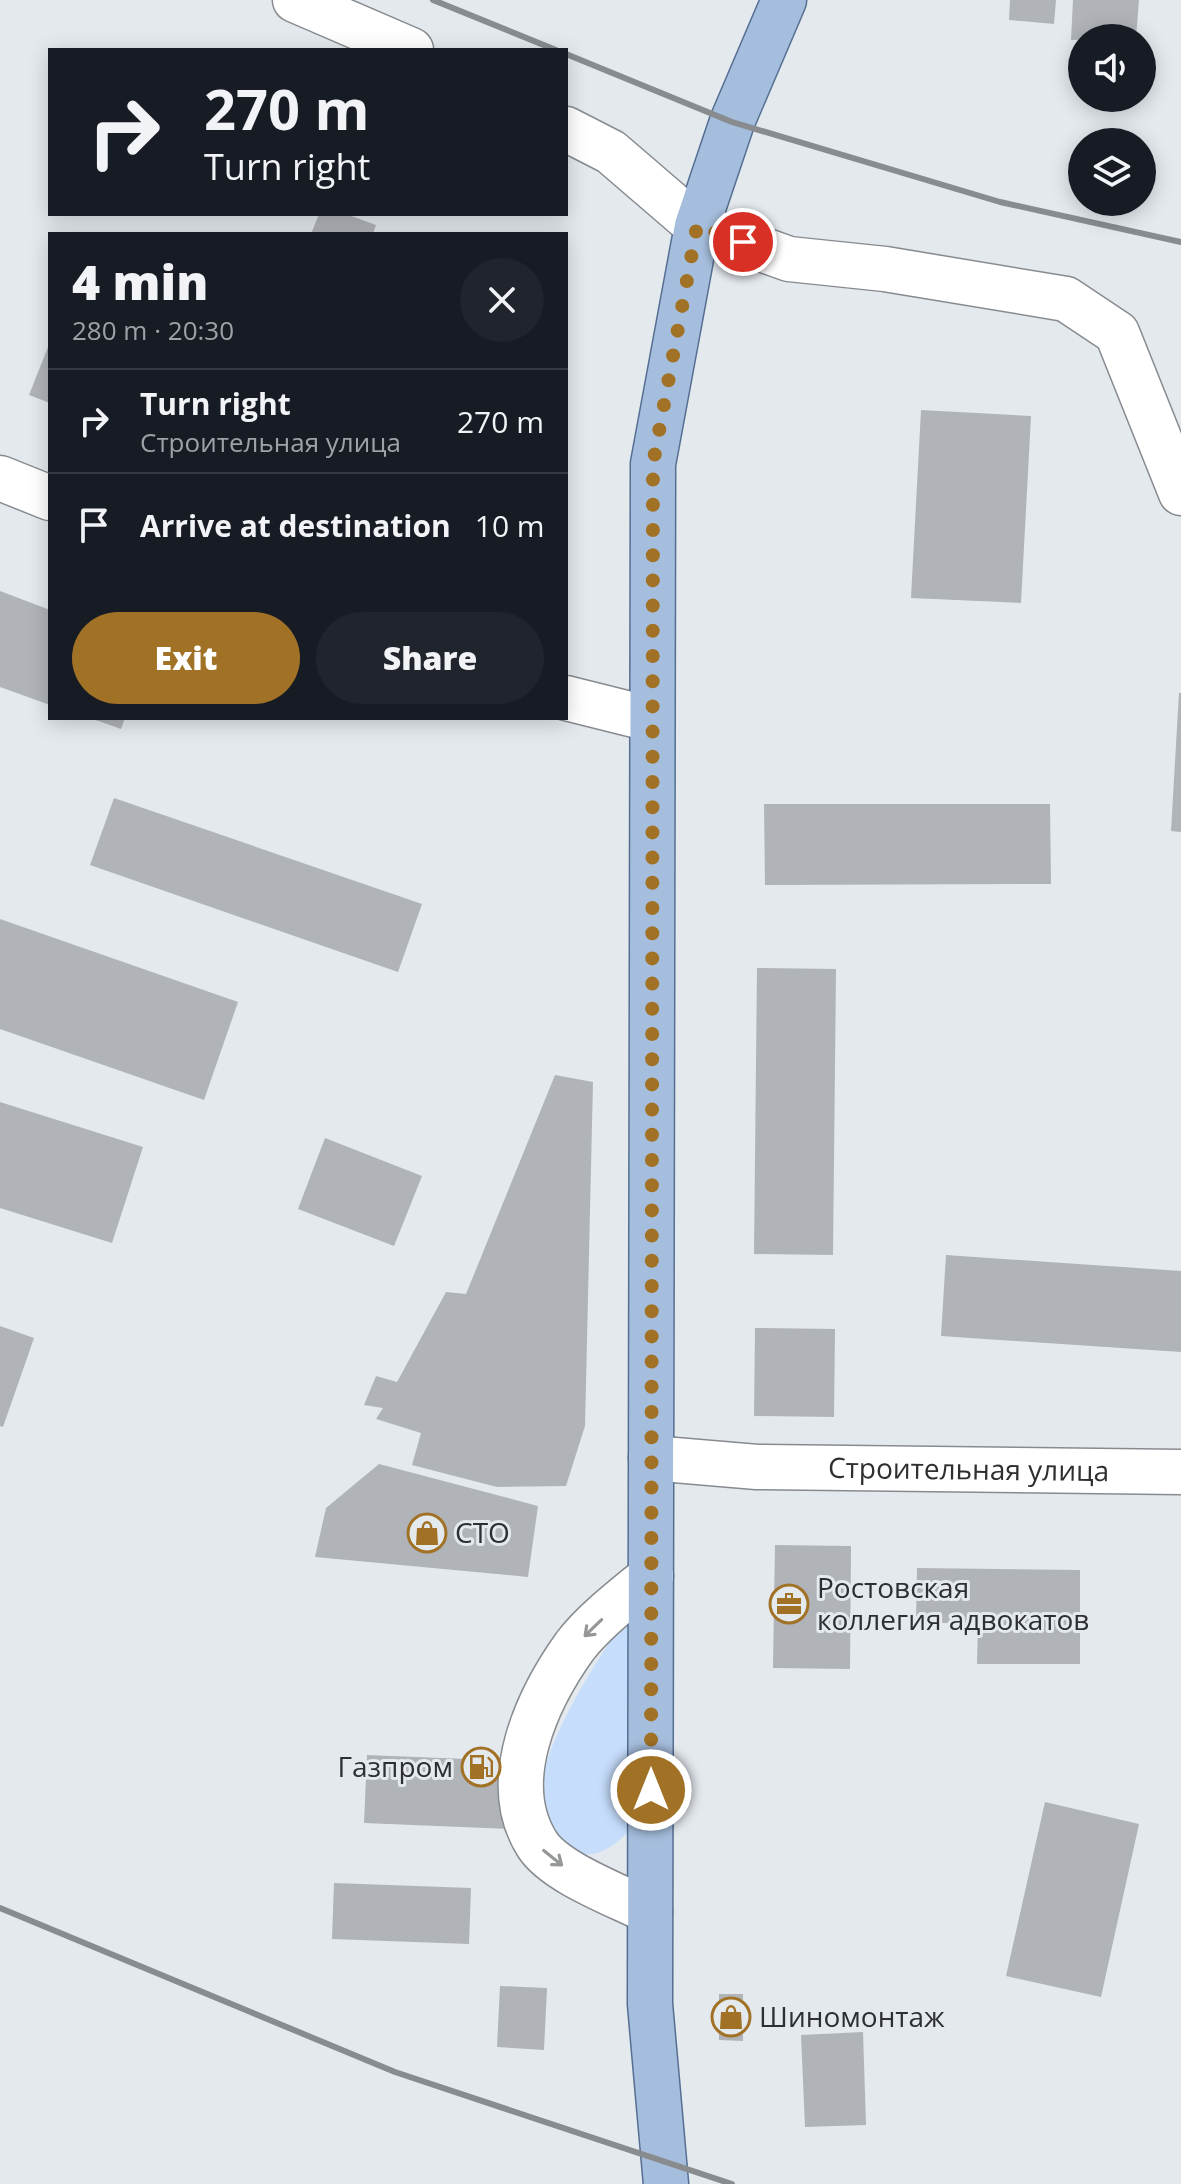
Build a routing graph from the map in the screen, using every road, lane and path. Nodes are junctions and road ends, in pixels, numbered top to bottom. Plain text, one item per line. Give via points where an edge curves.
1 (295, 0) edge
2 (784, 0) edge
3 (406, 48) edge
4 (568, 130) edge
5 (697, 226) junction
6 (0, 478) edge
7 (1181, 493) edge
8 (48, 497) edge
9 (568, 698) edge
10 (650, 719) junction
11 (651, 1458) junction
12 (1181, 1472) edge
13 (651, 1576) junction
14 (650, 1912) junction
15 (666, 2184) edge

1 - 3 street
2 - 5 main road via 732,122
4 - 5 street via 611,152
5 - 7 street via 789,259 1066,299 1117,333
5 - 10 main road via 653,464
6 - 8 street
9 - 10 street
10 - 11 main road
11 - 12 street, Строительная улица via 757,1467
11 - 13 main road
13 - 14 main road
13 -> 14 street via 576,1645 542,1704 522,1755 523,1809 537,1845 572,1873
14 - 15 main road via 650,2004

